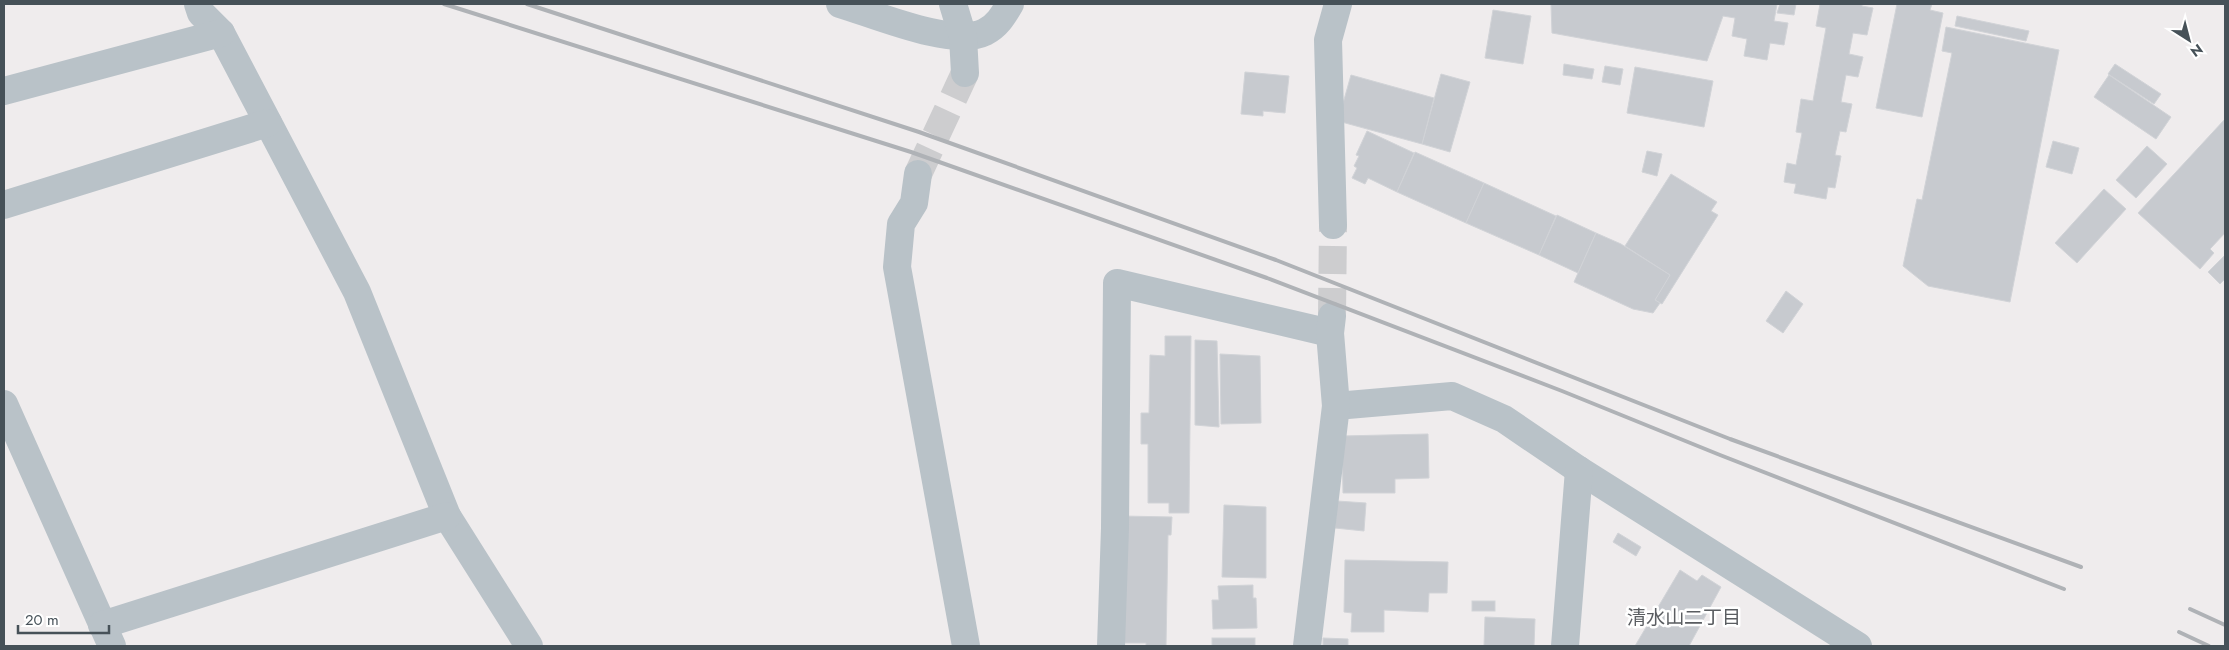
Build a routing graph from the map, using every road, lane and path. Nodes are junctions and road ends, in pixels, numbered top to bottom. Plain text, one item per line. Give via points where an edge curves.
1 (198, 4) edge
2 (840, 4) edge
3 (953, 4) edge
4 (1010, 4) edge
5 (1338, 4) edge
6 (221, 33) junction
7 (963, 37) junction
8 (965, 73) tunnel mouth
9 (4, 91) edge
10 (268, 123) junction
11 (918, 174) tunnel mouth
12 (4, 205) edge
13 (1333, 225) tunnel mouth
14 (4, 404) edge
15 (1336, 406) junction
16 (1579, 470) junction
17 (447, 516) junction
18 (107, 635) edge
19 (530, 646) edge
20 (966, 646) edge
21 (1111, 646) edge
22 (1307, 646) edge
23 (1565, 646) edge
24 (1858, 646) edge

1 - 6 street via 201,13
2 - 7 street via 942,35
3 - 7 street
4 - 7 street via 1001,20 990,28
5 - 13 street via 1328,40
6 - 9 street
6 - 10 street
7 - 8 street
10 - 12 street
10 - 17 street via 357,292
11 - 20 street via 914,203 901,224 896,267
14 - 18 street
15 - 16 street via 1452,396 1504,419
15 - 21 street via 1331,324 1117,283
15 - 22 street
16 - 23 street
16 - 24 street
17 - 18 street
17 - 19 street

